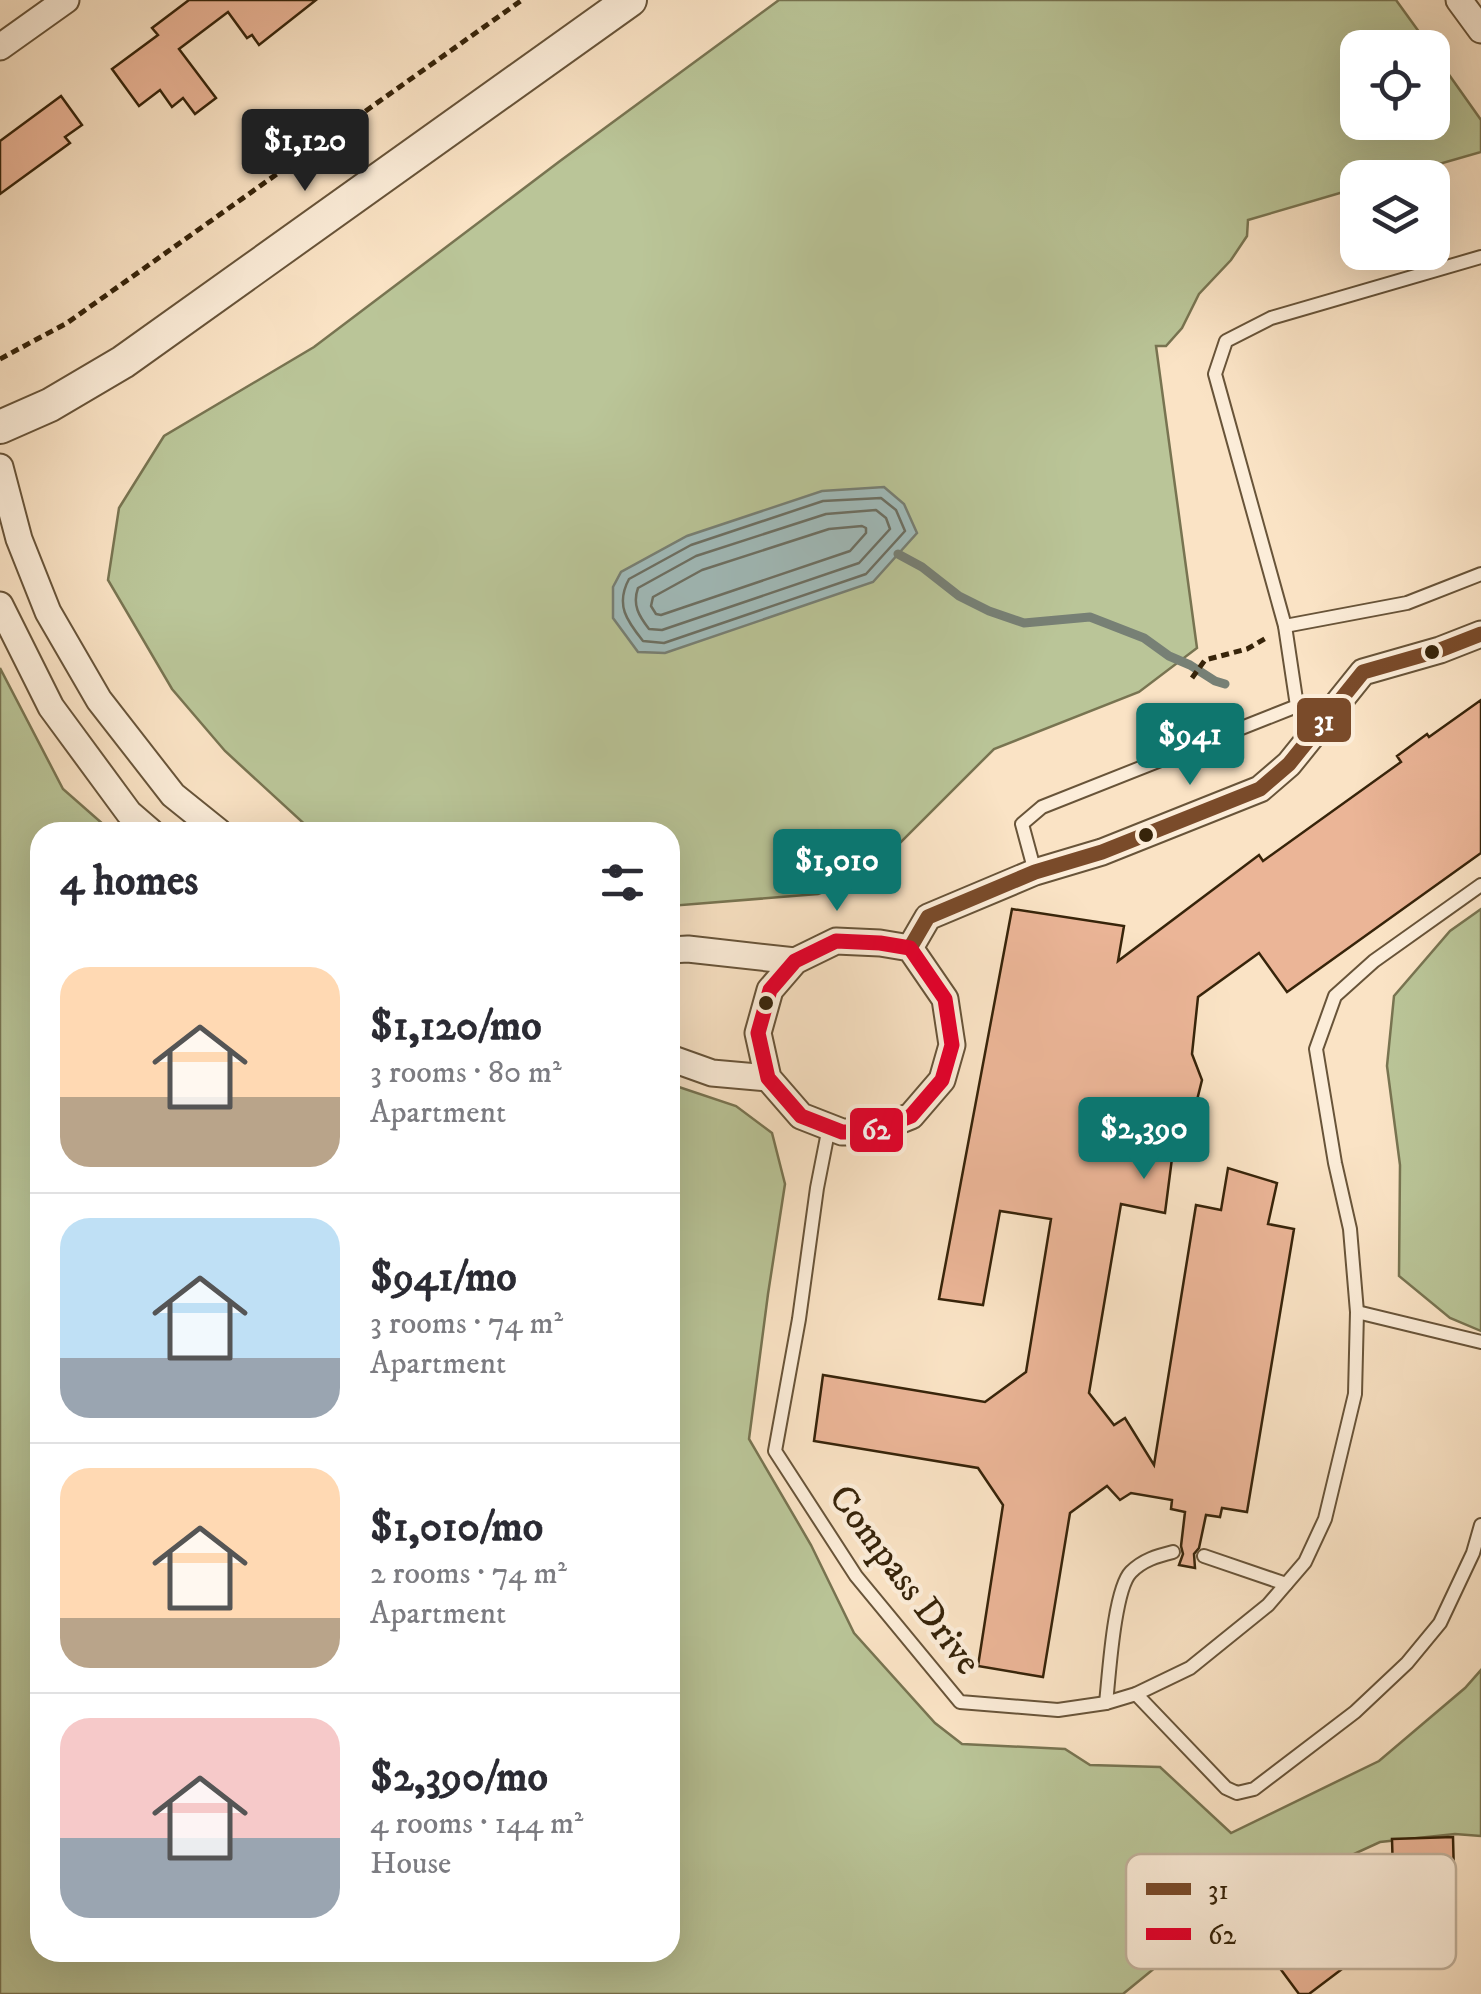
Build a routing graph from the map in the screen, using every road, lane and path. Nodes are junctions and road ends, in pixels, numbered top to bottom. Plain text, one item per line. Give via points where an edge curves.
1 (66, 0) edge
2 (522, 0) edge
3 (630, 0) edge
4 (1459, 0) edge
5 (1481, 30) edge
6 (0, 47) edge
7 (1481, 257) edge
8 (0, 359) edge
9 (0, 426) edge
10 (0, 468) edge
11 (1481, 574) edge
12 (0, 604) edge
13 (1285, 626) junction
14 (1481, 634) edge
15 (1192, 678) dead end
16 (1297, 706) junction
17 (1316, 730) junction
18 (140, 822) edge
19 (206, 822) edge
20 (1035, 872) junction
21 (1481, 885) edge
22 (910, 948) junction
23 (680, 949) edge
24 (795, 960) junction
25 (680, 1062) edge
26 (768, 1078) junction
27 (829, 1127) junction
28 (1357, 1312) junction
29 (1481, 1342) edge
30 (1481, 1525) edge
31 (1173, 1552) dead end
32 (1204, 1556) dead end
33 (1286, 1584) junction
34 (1136, 1694) junction
35 (1106, 1704) junction

1 - 6 street
2 - 8 path via 68,323
3 - 9 street via 123,362 50,406
4 - 5 street
7 - 13 lane via 1271,318 1226,340 1215,374
10 - 19 street via 48,612 98,700 174,796
11 - 13 lane via 1407,603
12 - 18 street via 50,707
13 - 15 path via 1247,649 1205,660
13 - 16 lane
14 - 17 street via 1362,672
16 - 17 lane
16 - 20 lane via 1042,807 1022,824
17 - 20 street via 1260,789
20 - 22 street via 928,916
21 - 28 lane, Compass Drive via 1335,996 1316,1049 1350,1229
22 - 24 street via 836,941
22 - 27 street via 945,998 952,1044 942,1080 898,1122 871,1132
23 - 24 street
24 - 26 street via 770,990 758,1033
25 - 26 street via 712,1073
26 - 27 street via 801,1116
27 - 35 lane, Compass Drive via 776,1451 856,1576 960,1702 1058,1710
28 - 29 lane
28 - 33 lane, Compass Drive via 1355,1394 1325,1520
30 - 34 lane via 1440,1623 1407,1663 1254,1789 1226,1788
31 - 35 lane via 1150,1558 1129,1574 1120,1592
32 - 33 lane
33 - 34 lane, Compass Drive via 1190,1668
34 - 35 lane, Compass Drive

